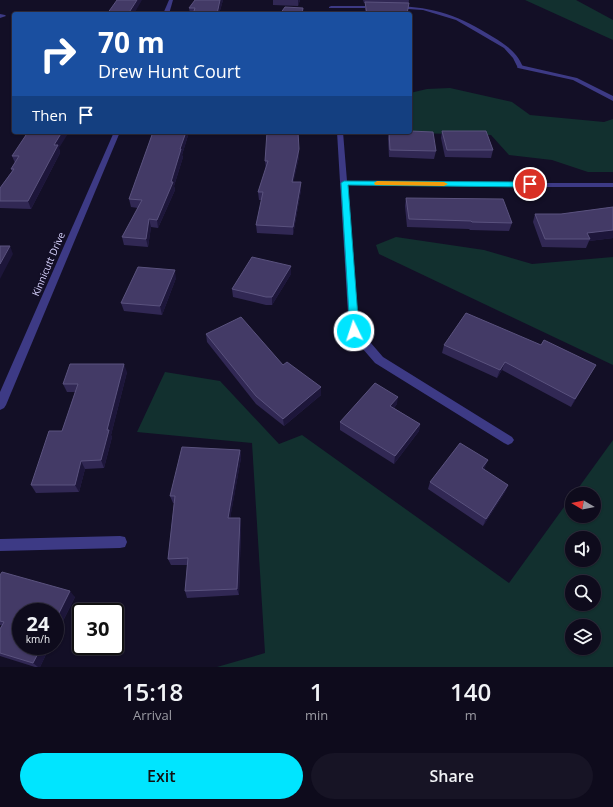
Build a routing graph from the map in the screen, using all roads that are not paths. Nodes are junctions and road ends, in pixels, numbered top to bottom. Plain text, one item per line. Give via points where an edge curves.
1 (171, 0) edge
2 (331, 0) edge
3 (331, 7) junction
4 (383, 7) edge
5 (390, 7) edge
6 (167, 12) edge
7 (331, 12) edge
8 (613, 99) edge
9 (116, 134) edge
10 (340, 134) edge
11 (344, 183) junction
12 (613, 185) edge
13 (0, 405) edge
14 (508, 440) dead end
15 (120, 542) dead end
16 (0, 545) edge

1 - 6 street
2 - 3 street
3 - 4 street
3 - 7 street
5 - 8 street via 419,8 455,16 506,47 520,67 576,79
9 - 13 street, Kinnicutt Drive
10 - 11 street
11 - 12 street
11 - 14 street via 354,331 379,360
15 - 16 street

